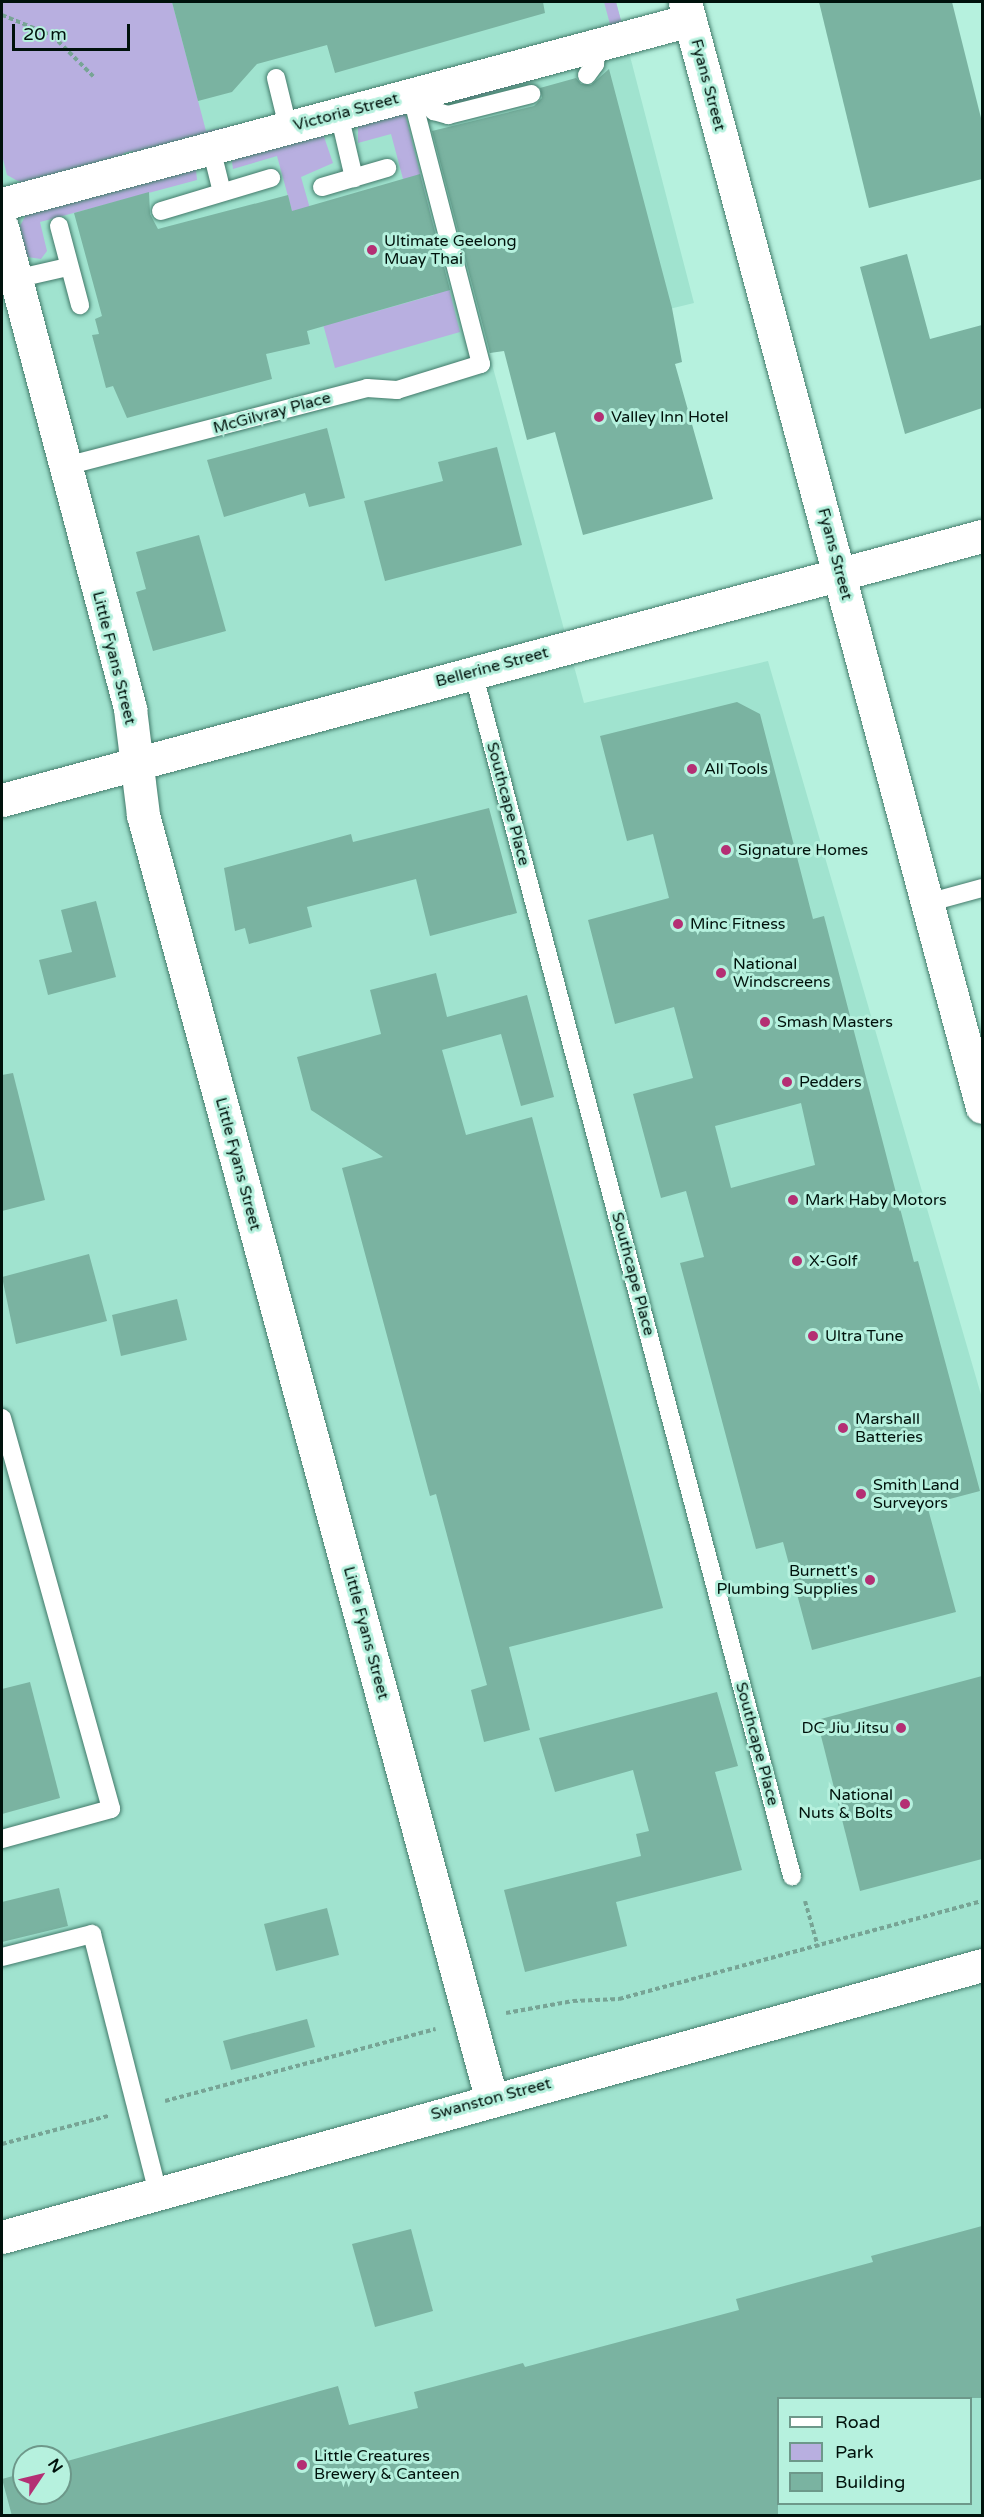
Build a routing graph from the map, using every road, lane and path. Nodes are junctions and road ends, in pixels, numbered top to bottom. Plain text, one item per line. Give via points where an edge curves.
1 (687, 10) edge
2 (2, 15) edge
3 (93, 76) dead end
4 (276, 78) dead end
5 (414, 94) junction
6 (531, 94) dead end
7 (339, 114) junction
8 (288, 127) junction
9 (211, 148) junction
10 (387, 168) dead end
11 (271, 178) dead end
12 (354, 178) junction
13 (322, 187) dead end
14 (222, 192) junction
15 (2, 204) edge
16 (161, 211) dead end
17 (58, 226) dead end
18 (2, 227) edge
19 (68, 267) junction
20 (15, 279) junction
21 (80, 305) dead end
22 (62, 467) junction
23 (982, 536) edge
24 (840, 573) junction
25 (473, 672) junction
26 (137, 764) junction
27 (2, 800) edge
28 (982, 888) edge
29 (927, 903) junction
30 (982, 1107) edge
31 (2, 1418) edge
32 (8, 1468) edge
33 (2, 1839) edge
34 (792, 1876) dead end
35 (804, 1898) dead end
36 (982, 1901) edge
37 (818, 1947) junction
38 (2, 1957) edge
39 (982, 1965) edge
40 (499, 2015) dead end
41 (436, 2028) dead end
42 (491, 2098) junction
43 (137, 2109) junction
44 (2, 2144) edge
45 (158, 2192) junction
46 (2, 2236) edge

1 - 5 street, Victoria Street via 592,60
1 - 24 street, Fyans Street
2 - 3 path via 53,36
4 - 8 lane
5 - 6 lane via 434,111 448,115
5 - 7 street, Victoria Street
5 - 22 lane, McGilvray Place via 481,363 397,390 367,388
7 - 8 street, Victoria Street
7 - 12 lane
8 - 9 street, Victoria Street
9 - 14 lane
9 - 15 street, Victoria Street
10 - 12 lane
11 - 14 lane
12 - 13 lane
14 - 16 lane
17 - 19 lane
18 - 20 street, Little Fyans Street
19 - 20 lane
19 - 21 lane
20 - 22 street, Little Fyans Street
22 - 26 street, Little Fyans Street via 130,709
23 - 24 street, Bellerine Street
24 - 25 street, Bellerine Street
24 - 29 street, Fyans Street
25 - 26 street, Bellerine Street
25 - 34 lane, Southcape Place
26 - 27 street, Bellerine Street
26 - 42 street, Little Fyans Street via 143,815
28 - 29 lane
29 - 30 street, Fyans Street
31 - 32 lane
32 - 33 lane via 111,1809
35 - 37 path
36 - 37 path
37 - 40 path via 619,2000 573,2001
38 - 43 lane via 92,1934
39 - 42 street, Swanston Street
41 - 43 path
42 - 45 street, Swanston Street
43 - 44 path
43 - 45 lane
45 - 46 street, Swanston Street

